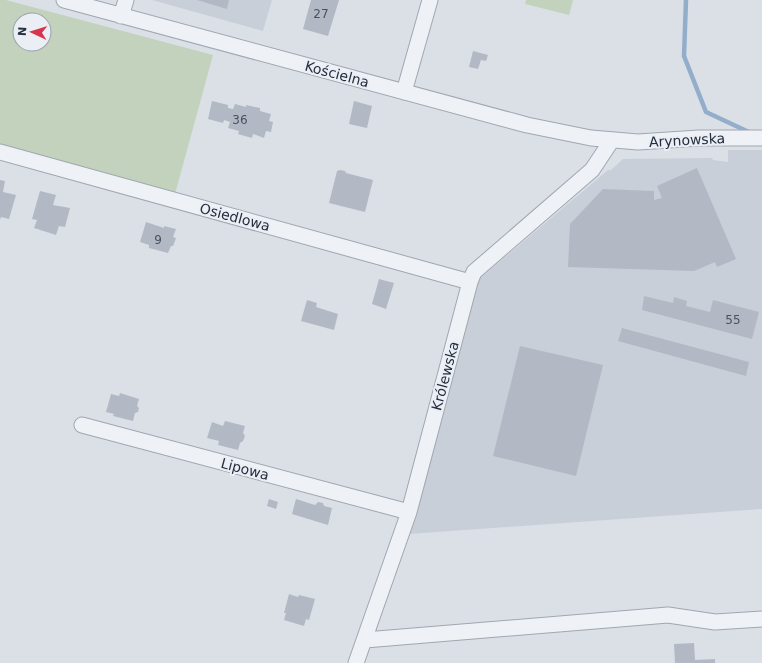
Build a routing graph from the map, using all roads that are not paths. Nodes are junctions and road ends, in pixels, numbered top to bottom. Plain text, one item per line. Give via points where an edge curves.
1 (64, 0) edge
2 (126, 0) edge
3 (430, 0) edge
4 (121, 16) junction
5 (404, 92) junction
6 (762, 138) edge
7 (612, 140) junction
8 (0, 152) edge
9 (470, 282) junction
10 (82, 425) dead end
11 (408, 512) junction
12 (762, 619) edge
13 (365, 640) junction
14 (356, 663) edge

1 - 4 street, Kościelna
2 - 4 street
3 - 5 street
4 - 5 street, Kościelna
5 - 7 street, Kościelna via 549,130
6 - 7 street, Arynowska via 638,142
7 - 9 street, Królewska via 592,170 474,272
8 - 9 street, Osiedlowa
9 - 11 street, Królewska
10 - 11 street, Lipowa
11 - 13 street, Królewska
12 - 13 street via 715,622 668,615
13 - 14 street, Królewska

